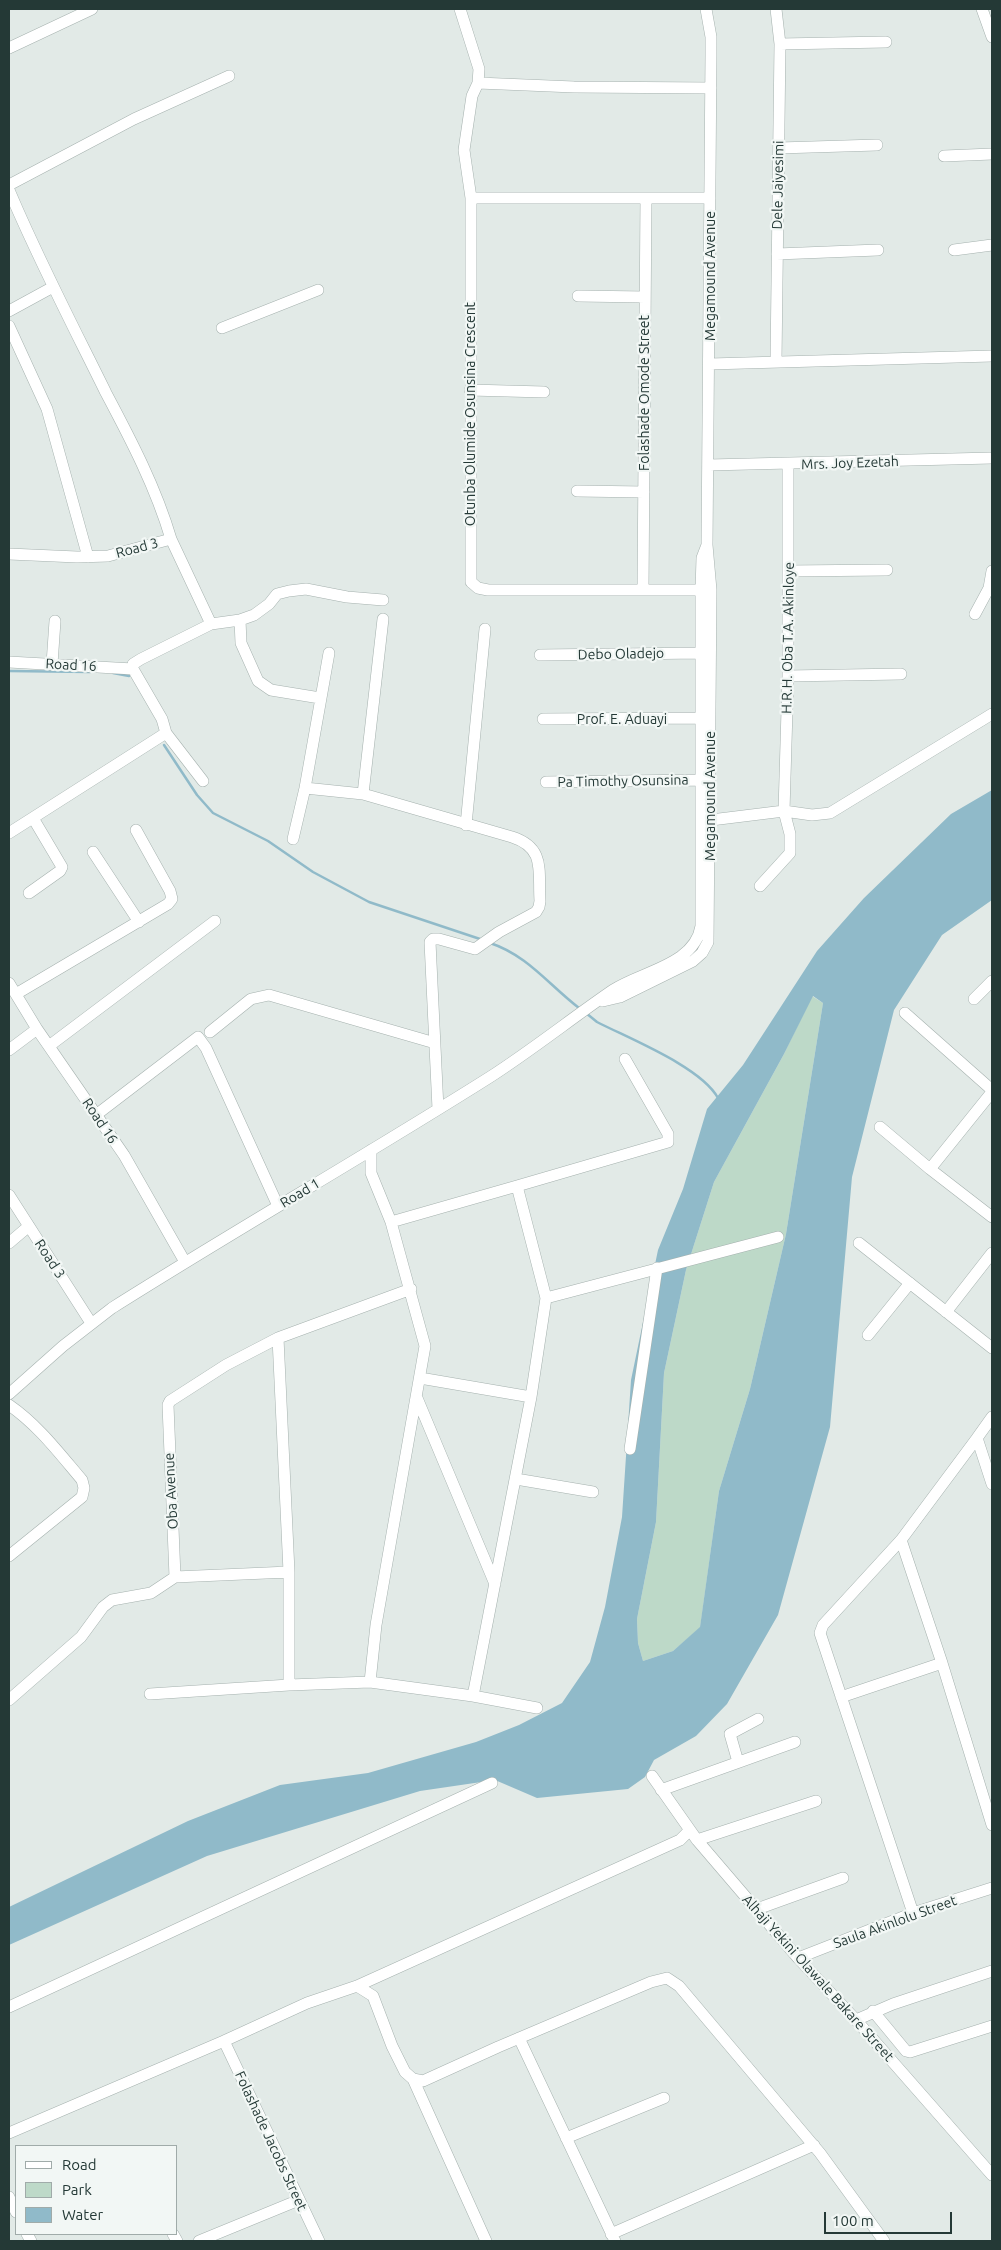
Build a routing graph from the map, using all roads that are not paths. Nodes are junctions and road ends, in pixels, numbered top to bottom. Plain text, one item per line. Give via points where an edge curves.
1 (92, 9) edge
2 (460, 9) edge
3 (706, 9) edge
4 (776, 9) edge
5 (982, 9) edge
6 (992, 36) edge
7 (886, 42) dead end
8 (780, 44) junction
9 (9, 48) edge
10 (229, 76) dead end
11 (478, 82) junction
12 (711, 88) junction
13 (876, 145) dead end
14 (779, 148) junction
15 (992, 154) edge
16 (944, 156) dead end
17 (9, 186) edge
18 (9, 190) edge
19 (471, 198) junction
20 (646, 198) junction
21 (710, 198) junction
22 (992, 245) edge
23 (878, 250) dead end
24 (954, 250) dead end
25 (777, 254) junction
26 (53, 287) junction
27 (318, 290) dead end
28 (578, 296) dead end
29 (645, 296) junction
30 (9, 312) edge
31 (9, 326) edge
32 (222, 328) dead end
33 (992, 356) edge
34 (776, 361) junction
35 (710, 364) junction
36 (470, 390) junction
37 (544, 392) dead end
38 (992, 458) edge
39 (788, 465) junction
40 (708, 466) junction
41 (577, 491) dead end
42 (644, 492) junction
43 (171, 539) junction
44 (9, 554) edge
45 (88, 557) junction
46 (887, 570) dead end
47 (789, 571) junction
48 (992, 571) edge
49 (643, 589) junction
50 (706, 590) junction
51 (383, 600) dead end
52 (975, 614) dead end
53 (383, 619) dead end
54 (240, 620) junction
55 (55, 622) dead end
56 (211, 624) junction
57 (485, 629) dead end
58 (329, 653) dead end
59 (701, 653) junction
60 (540, 655) dead end
61 (9, 662) edge
62 (52, 664) junction
63 (133, 669) junction
64 (901, 674) dead end
65 (788, 676) junction
66 (320, 698) junction
67 (992, 714) edge
68 (701, 718) junction
69 (543, 719) dead end
70 (166, 733) junction
71 (700, 780) junction
72 (203, 781) dead end
73 (546, 782) dead end
74 (305, 788) junction
75 (363, 794) junction
76 (784, 811) junction
77 (33, 818) junction
78 (705, 821) junction
79 (466, 825) junction
80 (136, 830) dead end
81 (9, 833) edge
82 (293, 839) dead end
83 (93, 852) dead end
84 (760, 886) dead end
85 (29, 893) dead end
86 (215, 920) dead end
87 (139, 922) junction
88 (992, 982) edge
89 (9, 983) edge
90 (16, 994) junction
91 (617, 994) joint
92 (974, 999) dead end
93 (905, 1014) dead end
94 (38, 1029) junction
95 (210, 1032) dead end
96 (435, 1044) junction
97 (49, 1046) junction
98 (9, 1050) edge
99 (625, 1059) dead end
100 (992, 1091) edge
101 (438, 1109) junction
102 (96, 1115) junction
103 (880, 1127) dead end
104 (371, 1150) junction
105 (349, 1163) junction
106 (930, 1169) junction
107 (372, 1173) junction
108 (517, 1186) junction
109 (9, 1195) edge
110 (278, 1206) junction
111 (992, 1218) edge
112 (392, 1222) junction
113 (29, 1226) junction
114 (778, 1237) dead end
115 (859, 1242) dead end
116 (9, 1243) edge
117 (992, 1253) edge
118 (185, 1262) junction
119 (657, 1268) junction
120 (910, 1283) junction
121 (411, 1289) junction
122 (546, 1298) junction
123 (946, 1312) junction
124 (91, 1323) junction
125 (868, 1335) dead end
126 (278, 1338) junction
127 (992, 1348) edge
128 (420, 1378) junction
129 (9, 1394) edge
130 (531, 1397) junction
131 (417, 1398) junction
132 (9, 1406) edge
133 (992, 1417) edge
134 (977, 1438) junction
135 (630, 1449) dead end
136 (516, 1478) junction
137 (992, 1484) edge
138 (593, 1492) dead end
139 (901, 1540) junction
140 (9, 1556) edge
141 (289, 1572) junction
142 (175, 1577) junction
143 (495, 1584) junction
144 (942, 1663) junction
145 (370, 1682) junction
146 (289, 1685) junction
147 (150, 1694) dead end
148 (473, 1696) junction
149 (841, 1698) junction
150 (9, 1700) edge
151 (537, 1708) dead end
152 (758, 1719) dead end
153 (795, 1742) dead end
154 (738, 1762) junction
155 (652, 1776) dead end
156 (492, 1783) dead end
157 (661, 1790) junction
158 (816, 1801) dead end
159 (992, 1825) edge
160 (690, 1830) junction
161 (697, 1840) junction
162 (842, 1878) dead end
163 (992, 1888) edge
164 (757, 1909) junction
165 (913, 1913) junction
166 (798, 1958) junction
167 (992, 1971) edge
168 (357, 1986) junction
169 (9, 2007) edge
170 (873, 2011) junction
171 (856, 2020) junction
172 (992, 2026) edge
173 (519, 2038) junction
174 (224, 2041) junction
175 (412, 2079) junction
176 (664, 2098) dead end
177 (9, 2133) edge
178 (566, 2138) junction
179 (814, 2145) junction
180 (992, 2175) edge
181 (9, 2197) edge
182 (299, 2200) junction
183 (15, 2210) edge
184 (613, 2238) edge
185 (199, 2241) edge
186 (318, 2241) edge
187 (486, 2241) edge
188 (884, 2241) edge

1 - 9 street
2 - 11 street, Otunba Olumide Osunsina Crescent via 479,69
3 - 12 street, Megamound Avenue via 711,37
4 - 8 street, Dele Jaiyesimi
5 - 6 street
7 - 8 street
8 - 14 street, Dele Jaiyesimi
10 - 17 street via 134,119
11 - 12 street
11 - 19 street, Otunba Olumide Osunsina Crescent via 472,96 464,150
12 - 21 street, Megamound Avenue
13 - 14 street
14 - 25 street, Dele Jaiyesimi
15 - 16 street
18 - 26 street
19 - 20 street
19 - 36 street, Otunba Olumide Osunsina Crescent
20 - 21 street
20 - 29 street, Folashade Omode Street
21 - 35 street, Megamound Avenue
22 - 24 street
23 - 25 street
25 - 34 street, Dele Jaiyesimi
26 - 30 street
26 - 43 street via 130,437 164,514
27 - 32 street
28 - 29 street
29 - 42 street, Folashade Omode Street
31 - 45 street via 47,409
33 - 34 street
34 - 35 street
35 - 40 street, Megamound Avenue
36 - 37 street
36 - 49 street, Otunba Olumide Osunsina Crescent via 471,582 488,590
38 - 39 street, Mrs. Joy Ezetah
39 - 40 street, Mrs. Joy Ezetah
39 - 47 street, H.R.H. Oba T.A. Akinloye
40 - 50 street, Megamound Avenue via 707,545 702,558
41 - 42 street
42 - 49 street, Folashade Omode Street
43 - 45 street, Road 3 via 108,556
43 - 56 street, Road 3
44 - 45 street, Road 3
46 - 47 street
47 - 65 street, H.R.H. Oba T.A. Akinloye
48 - 52 street via 989,588
49 - 50 street, Otunba Olumide Osunsina Crescent
50 - 59 street, Megamound Avenue
50 - 78 street, Megamound Avenue
51 - 54 street via 306,589 289,591 278,594 263,609
53 - 75 street
54 - 56 street
54 - 66 street via 241,643 258,681 271,690
55 - 62 street
56 - 63 street via 141,659 133,664
57 - 79 street
58 - 66 street
59 - 60 street, Debo Oladejo
59 - 68 street, Megamound Avenue
61 - 62 street, Road 16
62 - 63 street, Road 16
63 - 70 street via 162,719
64 - 65 street
65 - 76 street, H.R.H. Oba T.A. Akinloye
66 - 74 street
67 - 76 street via 830,813 812,815
68 - 69 street, Prof. E. Aduayi
68 - 71 street, Megamound Avenue
70 - 72 street
70 - 77 street
71 - 73 street, Pa Timothy Osunsina
71 - 78 street, Megamound Avenue
74 - 75 street
74 - 82 street
75 - 79 street
76 - 78 street
76 - 84 street, H.R.H. Oba T.A. Akinloye via 790,834 790,853
77 - 81 street
77 - 85 street via 62,866 60,871
78 - 91 street, Megamound Avenue via 699,938 678,958
79 - 96 street via 523,840 530,845 537,857 540,907 477,948 439,939 430,942
80 - 87 street via 172,899
83 - 87 street
86 - 97 street
87 - 90 street
88 - 92 street
89 - 90 street, Road 16
90 - 94 street, Road 16
91 - 101 street, Road 1 via 596,1004
93 - 100 street
94 - 97 street, Road 16
94 - 98 street
95 - 96 street via 251,1000 269,995
96 - 101 street
97 - 102 street, Road 16
99 - 108 street via 668,1134 668,1142
100 - 106 street
101 - 104 street, Road 1
102 - 110 street via 198,1037 206,1048
102 - 118 street, Road 16 via 144,1188
103 - 106 street
104 - 105 street, Road 1
104 - 107 street
105 - 107 street
105 - 110 street, Road 1
106 - 111 street
107 - 112 street
108 - 112 street
108 - 122 street
109 - 113 street, Road 3
110 - 118 street, Road 1
112 - 121 street
113 - 116 street
113 - 124 street, Road 3
114 - 119 street
115 - 120 street
117 - 123 street
118 - 124 street, Road 1
119 - 122 street
119 - 135 street
120 - 123 street
120 - 125 street
121 - 126 street
121 - 128 street via 425,1346
122 - 130 street
123 - 127 street
124 - 129 street, Road 1
126 - 141 street
126 - 142 street, Oba Avenue via 226,1365 168,1405
128 - 130 street
128 - 131 street
130 - 136 street
131 - 143 street
131 - 145 street via 376,1625
132 - 140 street via 48,1441 82,1480 84,1488 82,1497
133 - 134 street
134 - 137 street
134 - 139 street
136 - 138 street
136 - 143 street
139 - 144 street
139 - 149 street via 821,1629 821,1642
141 - 142 street
141 - 146 street
142 - 150 street via 151,1593 112,1600 81,1637
143 - 148 street
144 - 149 street
144 - 159 street
145 - 146 street
145 - 148 street
146 - 147 street
148 - 151 street
149 - 165 street
152 - 154 street via 730,1734
153 - 154 street
154 - 157 street
155 - 157 street, Alhaji Yekini Olawale Bakare Street
156 - 169 street
157 - 160 street, Alhaji Yekini Olawale Bakare Street
158 - 161 street
160 - 161 street, Alhaji Yekini Olawale Bakare Street
160 - 168 street via 680,1840
161 - 164 street, Alhaji Yekini Olawale Bakare Street
162 - 164 street
163 - 165 street, Saula Akinlolu Street
164 - 166 street, Alhaji Yekini Olawale Bakare Street
165 - 166 street, Saula Akinlolu Street
166 - 171 street, Alhaji Yekini Olawale Bakare Street
167 - 170 street
168 - 174 street via 307,2003
168 - 175 street via 373,1996 392,2046
170 - 171 street
170 - 172 street via 910,2052
171 - 180 street, Alhaji Yekini Olawale Bakare Street
173 - 175 street via 423,2081
173 - 178 street
173 - 179 street via 667,1978 679,1986
174 - 177 street
174 - 182 street, Folashade Jacobs Street
175 - 187 street
176 - 178 street
178 - 184 street
179 - 184 street
179 - 188 street
181 - 183 street
182 - 185 street
182 - 186 street, Folashade Jacobs Street

